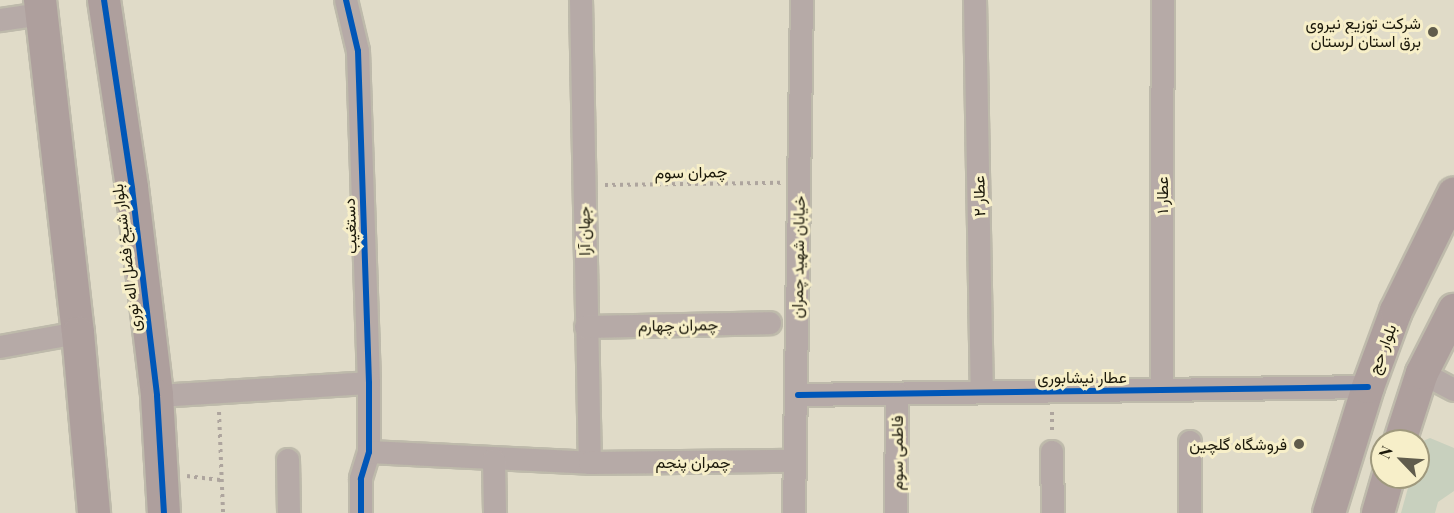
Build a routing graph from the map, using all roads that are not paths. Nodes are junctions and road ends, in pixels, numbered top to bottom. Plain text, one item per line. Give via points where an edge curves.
1 (104, 0) edge
2 (346, 0) edge
3 (581, 0) edge
4 (802, 0) edge
5 (975, 0) edge
6 (1163, 0) edge
7 (40, 7) edge
8 (0, 20) edge
9 (1454, 193) edge
10 (1454, 310) edge
11 (770, 323) dead end
12 (586, 327) junction
13 (78, 333) junction
14 (0, 347) edge
15 (1422, 373) junction
16 (369, 383) junction
17 (1368, 387) junction
18 (1162, 390) junction
19 (1454, 390) edge
20 (982, 391) junction
21 (897, 394) junction
22 (798, 395) junction
23 (157, 396) junction
24 (1404, 429) edge
25 (1190, 442) dead end
26 (369, 452) junction
27 (1052, 452) road end
28 (288, 460) dead end
29 (494, 460) junction
30 (795, 461) junction
31 (590, 463) junction
32 (1385, 489) edge
33 (94, 513) edge
34 (164, 513) edge
35 (289, 513) edge
36 (361, 513) edge
37 (495, 513) edge
38 (794, 513) edge
39 (896, 513) edge
40 (1053, 513) edge
41 (1190, 513) edge
42 (1329, 513) edge
43 (1378, 513) edge

1 - 23 street, بلوار شیخ فضل اله نوری
2 - 16 street, دستغیب via 358,51
3 - 12 street, جهان آرا
4 - 22 street, خیابان شهید چمران
5 - 20 street, عطار ۲
6 - 18 street, عطار ۱
7 - 8 street
7 - 13 street
9 - 17 street, بلوار حج via 1396,310
10 - 15 street
11 - 12 street, چمران چهارم
12 - 31 street, جهان آرا
13 - 14 street
13 - 33 street
15 - 19 street
15 - 24 street
16 - 23 street
16 - 26 street, دستغیب
17 - 18 street, عطار نیشابوری
17 - 42 street, بلوار حج
18 - 20 street, عطار نیشابوری
20 - 21 street, عطار نیشابوری
21 - 22 street, عطار نیشابوری
21 - 39 street, فاطمی سوم
22 - 30 street, خیابان شهید چمران
23 - 34 street, بلوار شیخ فضل اله نوری
25 - 41 street
26 - 29 street, چمران پنجم
26 - 36 street, دستغیب via 362,479
27 - 40 street
28 - 35 street
29 - 31 street, چمران پنجم
29 - 37 street
30 - 31 street, چمران پنجم
30 - 38 street, خیابان شهید چمران
32 - 43 street

